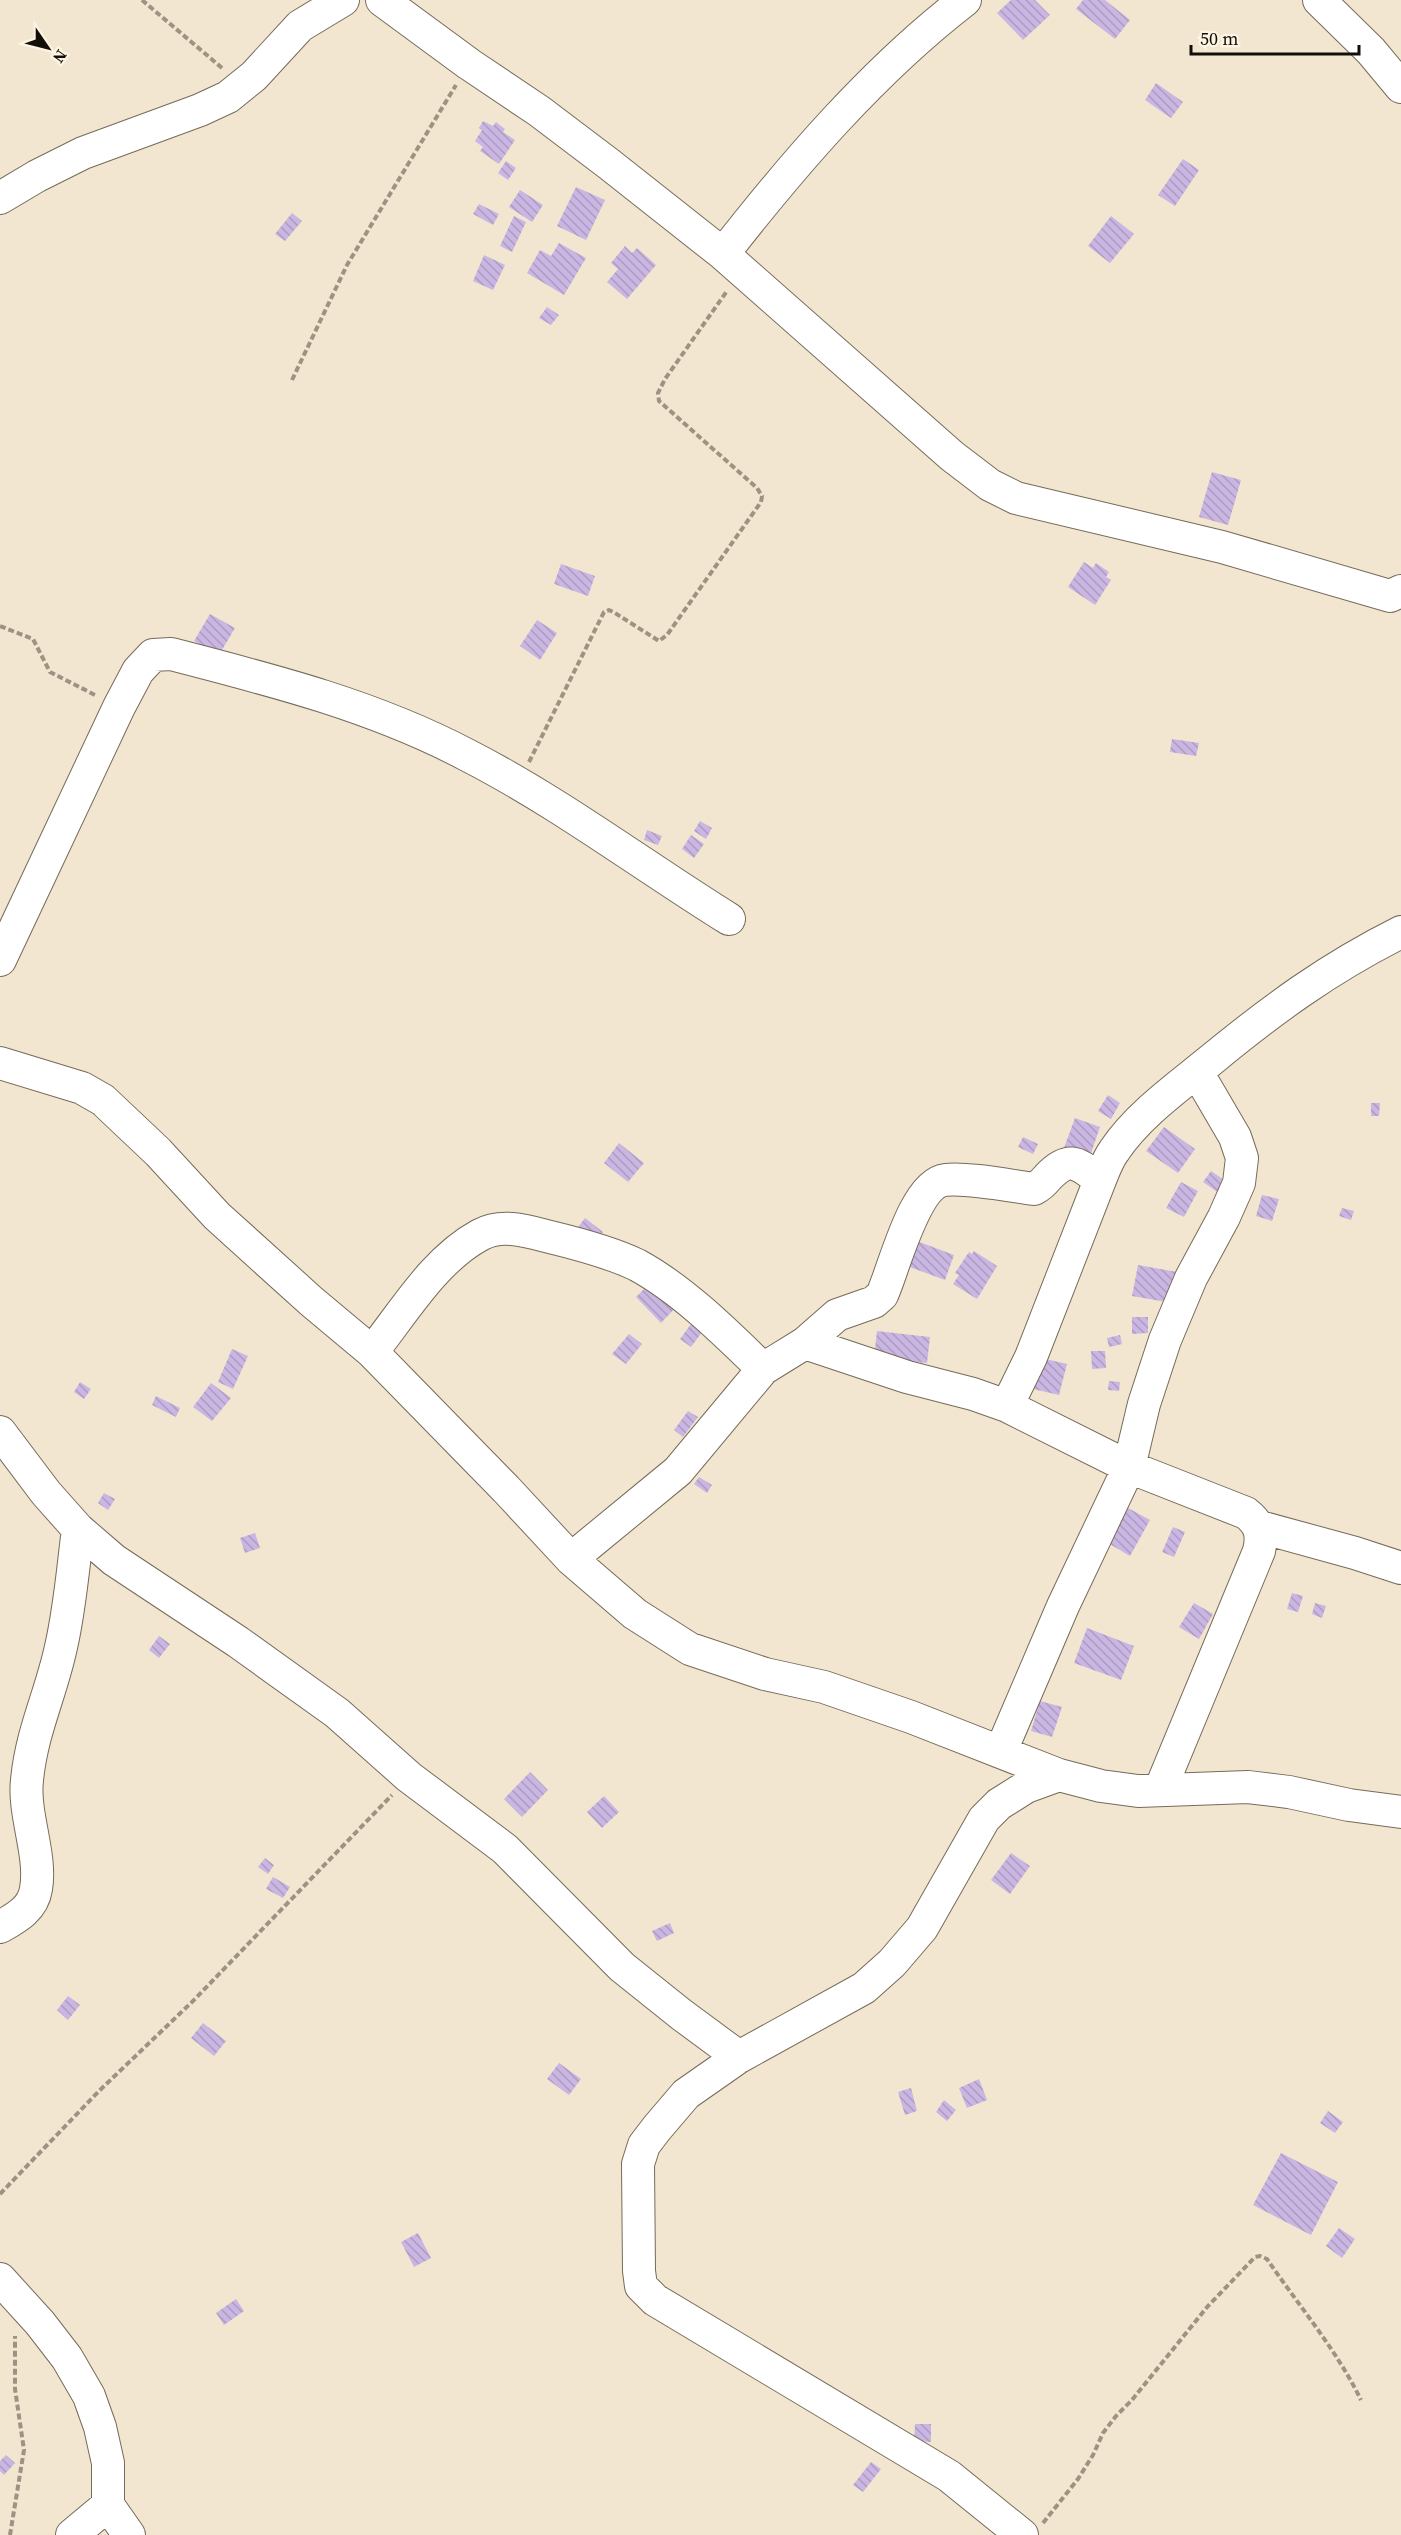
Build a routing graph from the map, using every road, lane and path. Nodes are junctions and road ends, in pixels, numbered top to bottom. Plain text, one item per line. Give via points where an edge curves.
1 (142, 0) edge
2 (343, 0) edge
3 (382, 0) edge
4 (964, 0) edge
5 (1328, 3) edge
6 (469, 64) junction
7 (243, 86) junction
8 (1401, 87) edge
9 (0, 198) edge
10 (733, 263) junction
11 (292, 380) dead end
12 (1397, 596) edge
13 (0, 626) edge
14 (119, 707) junction
15 (519, 782) junction
16 (729, 919) dead end
17 (1401, 932) edge
18 (0, 960) edge
19 (0, 1063) edge
20 (1197, 1072) junction
21 (1100, 1180) junction
22 (805, 1343) junction
23 (372, 1352) junction
24 (763, 1369) junction
25 (1007, 1406) junction
26 (0, 1432) edge
27 (1129, 1467) junction
28 (1260, 1527) junction
29 (78, 1529) junction
30 (572, 1559) junction
31 (1401, 1568) edge
32 (1000, 1751) junction
33 (1059, 1774) junction
34 (409, 1777) junction
35 (1160, 1790) junction
36 (1401, 1812) edge
37 (0, 1927) edge
38 (739, 2057) junction
39 (0, 2194) edge
40 (10, 2291) edge
41 (1361, 2400) dead end
42 (108, 2505) junction
43 (1031, 2530) edge
44 (10, 2535) edge
45 (72, 2535) edge
46 (129, 2535) edge

1 - 7 path
2 - 7 street via 300,26
3 - 6 street
4 - 10 street via 887,68 827,131 756,212
5 - 8 street
6 - 10 street via 539,111
6 - 11 path via 347,265
7 - 9 street via 200,110 83,153
10 - 12 street via 952,456 1016,498 1222,547
10 - 15 path via 708,315 658,393 667,410 757,488 761,502 659,641 615,613 604,612
13 - 14 path via 33,639 50,672 60,679
14 - 15 street via 138,671 153,655 171,654 278,681 345,703 409,727
14 - 18 street
15 - 16 street
17 - 20 street via 1316,979
19 - 23 street via 82,1088 103,1100 159,1152 218,1216
20 - 21 street via 1125,1137
20 - 27 street via 1235,1137 1242,1158 1239,1183 1165,1340
21 - 22 street via 1072,1163 1059,1165 1034,1189 965,1181 936,1183 918,1203 882,1295 874,1302 837,1315
21 - 25 street via 1031,1357
22 - 24 street
22 - 25 street
23 - 24 street via 456,1251 494,1229 508,1229 561,1239 639,1266 717,1324
23 - 30 street
24 - 30 street via 678,1471
25 - 27 street
26 - 29 street
27 - 28 street via 1246,1513
27 - 32 street via 1062,1606
28 - 31 street
28 - 35 street via 1260,1551
29 - 34 street via 114,1560 300,1685
29 - 37 street via 61,1646 31,1743 26,1783 36,1890 31,1904
30 - 32 street via 635,1614 690,1649 755,1671 824,1687
32 - 33 street
33 - 35 street via 1110,1787
33 - 38 street via 1026,1787 984,1819 922,1928 864,1988
34 - 38 street via 505,1849 622,1967
34 - 39 path
35 - 36 street via 1248,1787
38 - 43 street via 686,2094 644,2145 638,2164 641,2286 655,2300 949,2476
40 - 42 street via 68,2358 89,2396 108,2463
40 - 44 path via 15,2389 24,2450
41 - 43 path via 1331,2346 1267,2259 1260,2256 1208,2306 1116,2416 1078,2479
42 - 45 street
42 - 46 street

